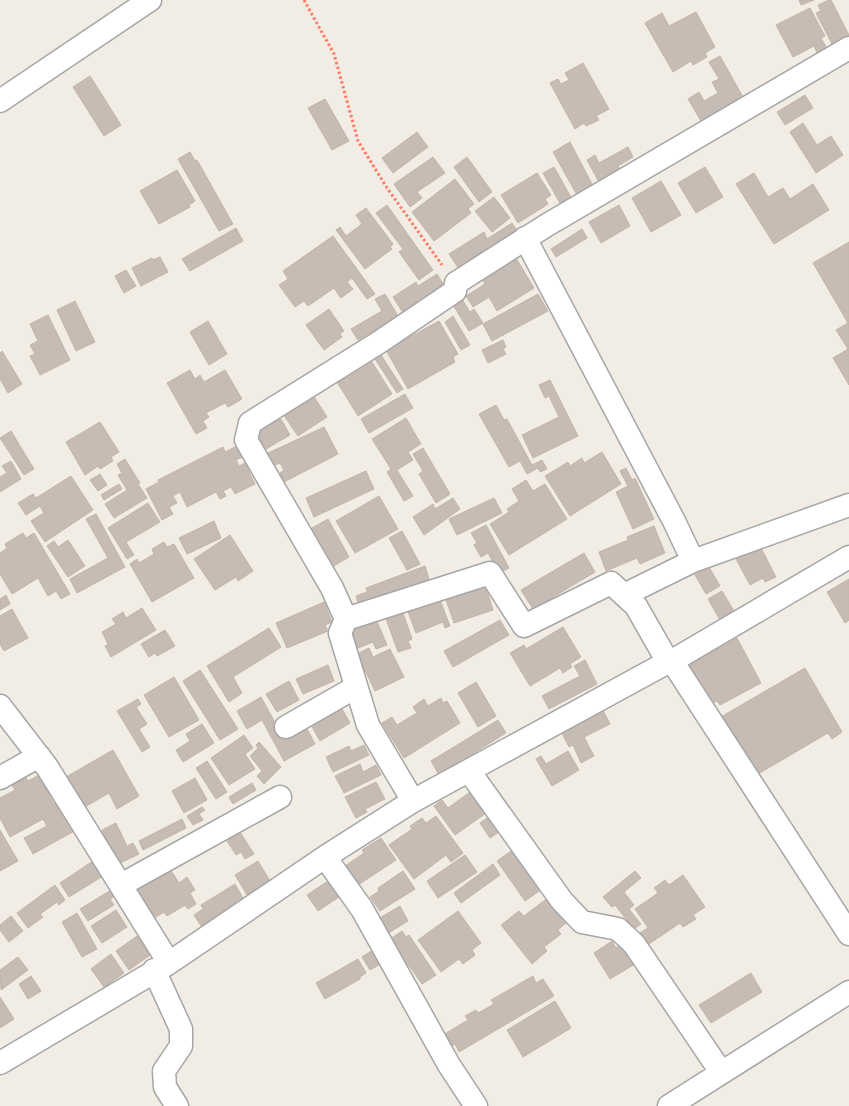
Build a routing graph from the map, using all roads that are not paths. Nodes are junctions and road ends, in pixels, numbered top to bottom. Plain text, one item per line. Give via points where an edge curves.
1 (150, 0) edge
2 (849, 48) edge
3 (0, 101) edge
4 (525, 238) junction
5 (849, 505) edge
6 (849, 556) edge
7 (693, 561) junction
8 (624, 595) junction
9 (346, 619) junction
10 (670, 662) junction
11 (356, 687) junction
12 (0, 706) edge
13 (286, 727) dead end
14 (39, 756) junction
15 (469, 771) junction
16 (0, 778) edge
17 (280, 797) dead end
18 (414, 802) junction
19 (325, 857) junction
20 (120, 885) junction
21 (849, 934) edge
22 (162, 966) junction
23 (849, 992) edge
24 (0, 1063) edge
25 (721, 1072) junction
26 (177, 1106) edge
27 (476, 1106) edge
28 (669, 1106) edge

1 - 3 street
2 - 4 street
4 - 7 street
4 - 9 street via 456,283 455,291 378,343 250,423 246,440 332,588
5 - 7 street
6 - 10 street
7 - 8 street
8 - 9 street via 611,583 524,626 490,573
8 - 10 street via 636,606
9 - 11 street via 340,633
10 - 15 street
10 - 21 street
11 - 13 street
11 - 18 street via 368,725
12 - 14 street
14 - 16 street
14 - 20 street
15 - 18 street
15 - 25 street via 562,901 582,922 618,930 634,944
17 - 20 street
18 - 19 street
19 - 22 street
19 - 27 street via 362,909 449,1065
20 - 22 street
22 - 24 street
22 - 26 street via 181,1029 181,1046 164,1071 165,1087
23 - 25 street
25 - 28 street

